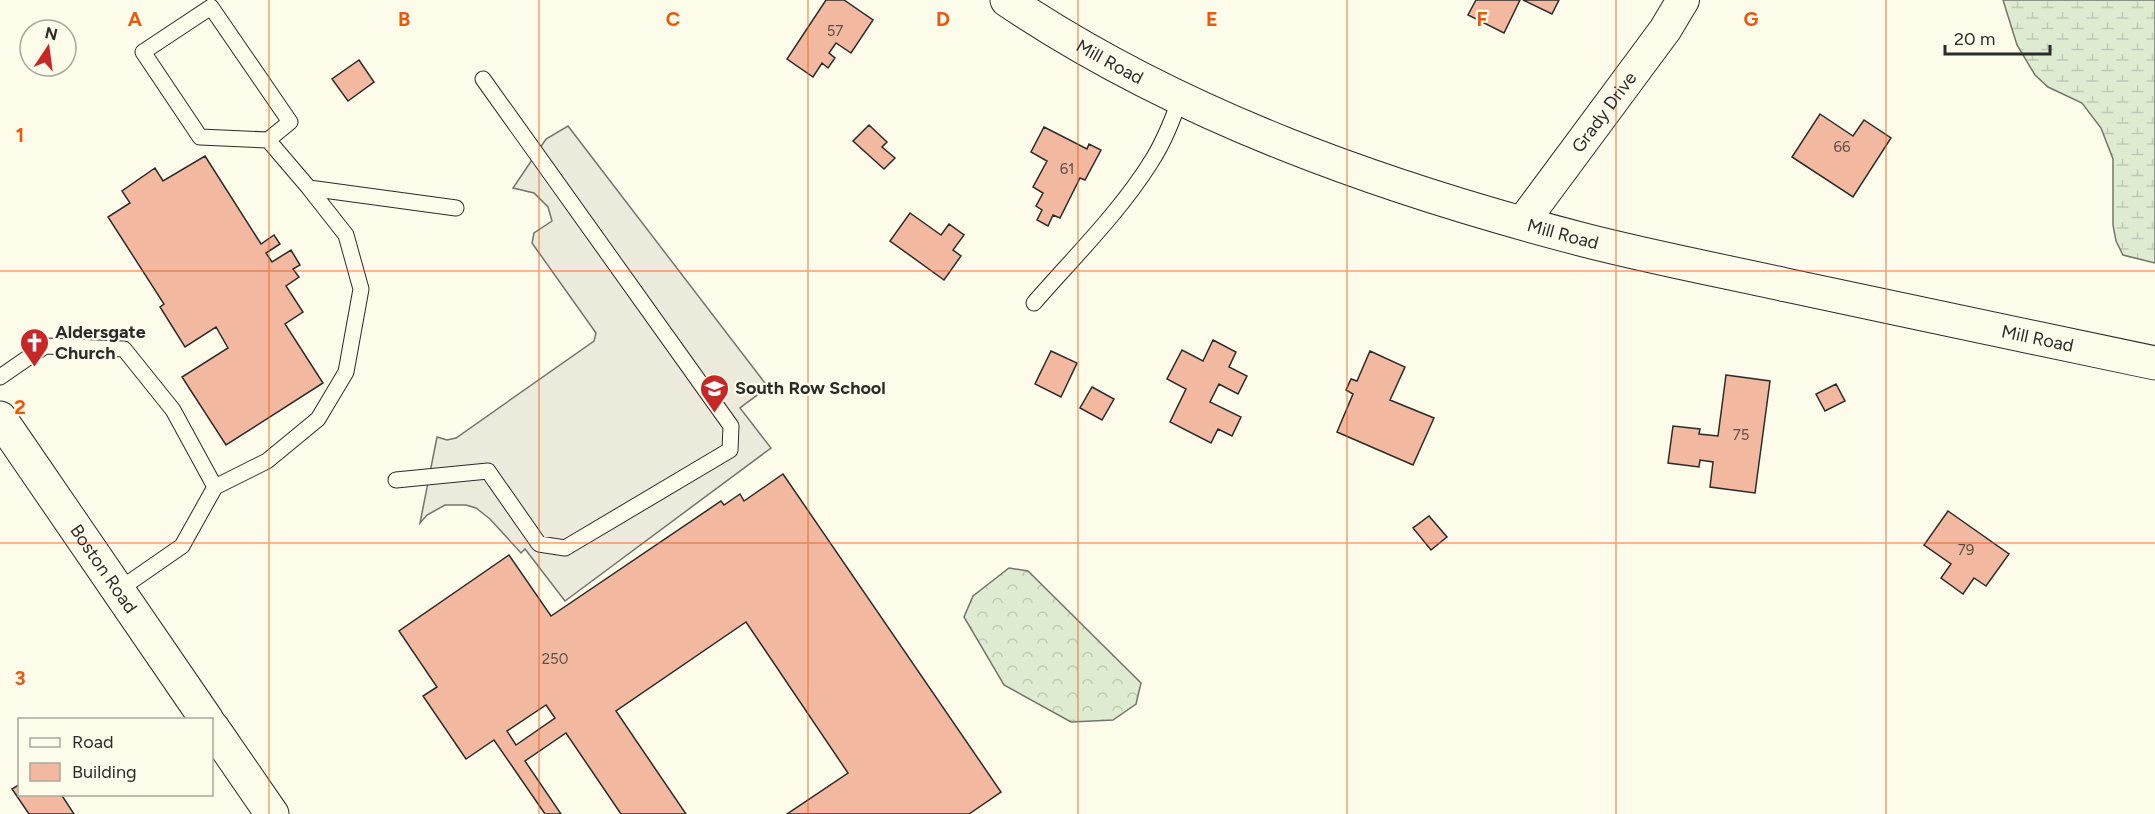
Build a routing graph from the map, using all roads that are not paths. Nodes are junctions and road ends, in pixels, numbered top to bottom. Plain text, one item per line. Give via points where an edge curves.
1 (1007, 0) edge
2 (1683, 0) edge
3 (483, 79) dead end
4 (1180, 99) junction
5 (268, 140) junction
6 (309, 188) junction
7 (456, 208) dead end
8 (1522, 223) junction
9 (1034, 303) dead end
10 (2155, 363) edge
11 (0, 377) edge
12 (0, 418) edge
13 (396, 480) dead end
14 (215, 487) junction
15 (117, 591) junction
16 (206, 718) edge
17 (213, 728) edge
18 (272, 814) edge

1 - 4 main road, Mill Road via 1055,32
2 - 8 street, Grady Drive
3 - 13 lane via 731,426 730,450 565,548 539,544 488,471
4 - 8 main road, Mill Road via 1350,168
4 - 9 lane via 1151,162 1116,210
5 - 5 lane via 290,123 211,8 143,52 200,137
5 - 6 lane
6 - 7 lane
6 - 14 lane via 346,235 361,289 346,372 318,419 267,461
8 - 10 main road, Mill Road via 1641,254
11 - 14 lane via 45,346 124,349 173,410
12 - 15 main road, Boston Road
14 - 15 lane via 182,546
15 - 16 main road, Boston Road
17 - 18 main road

